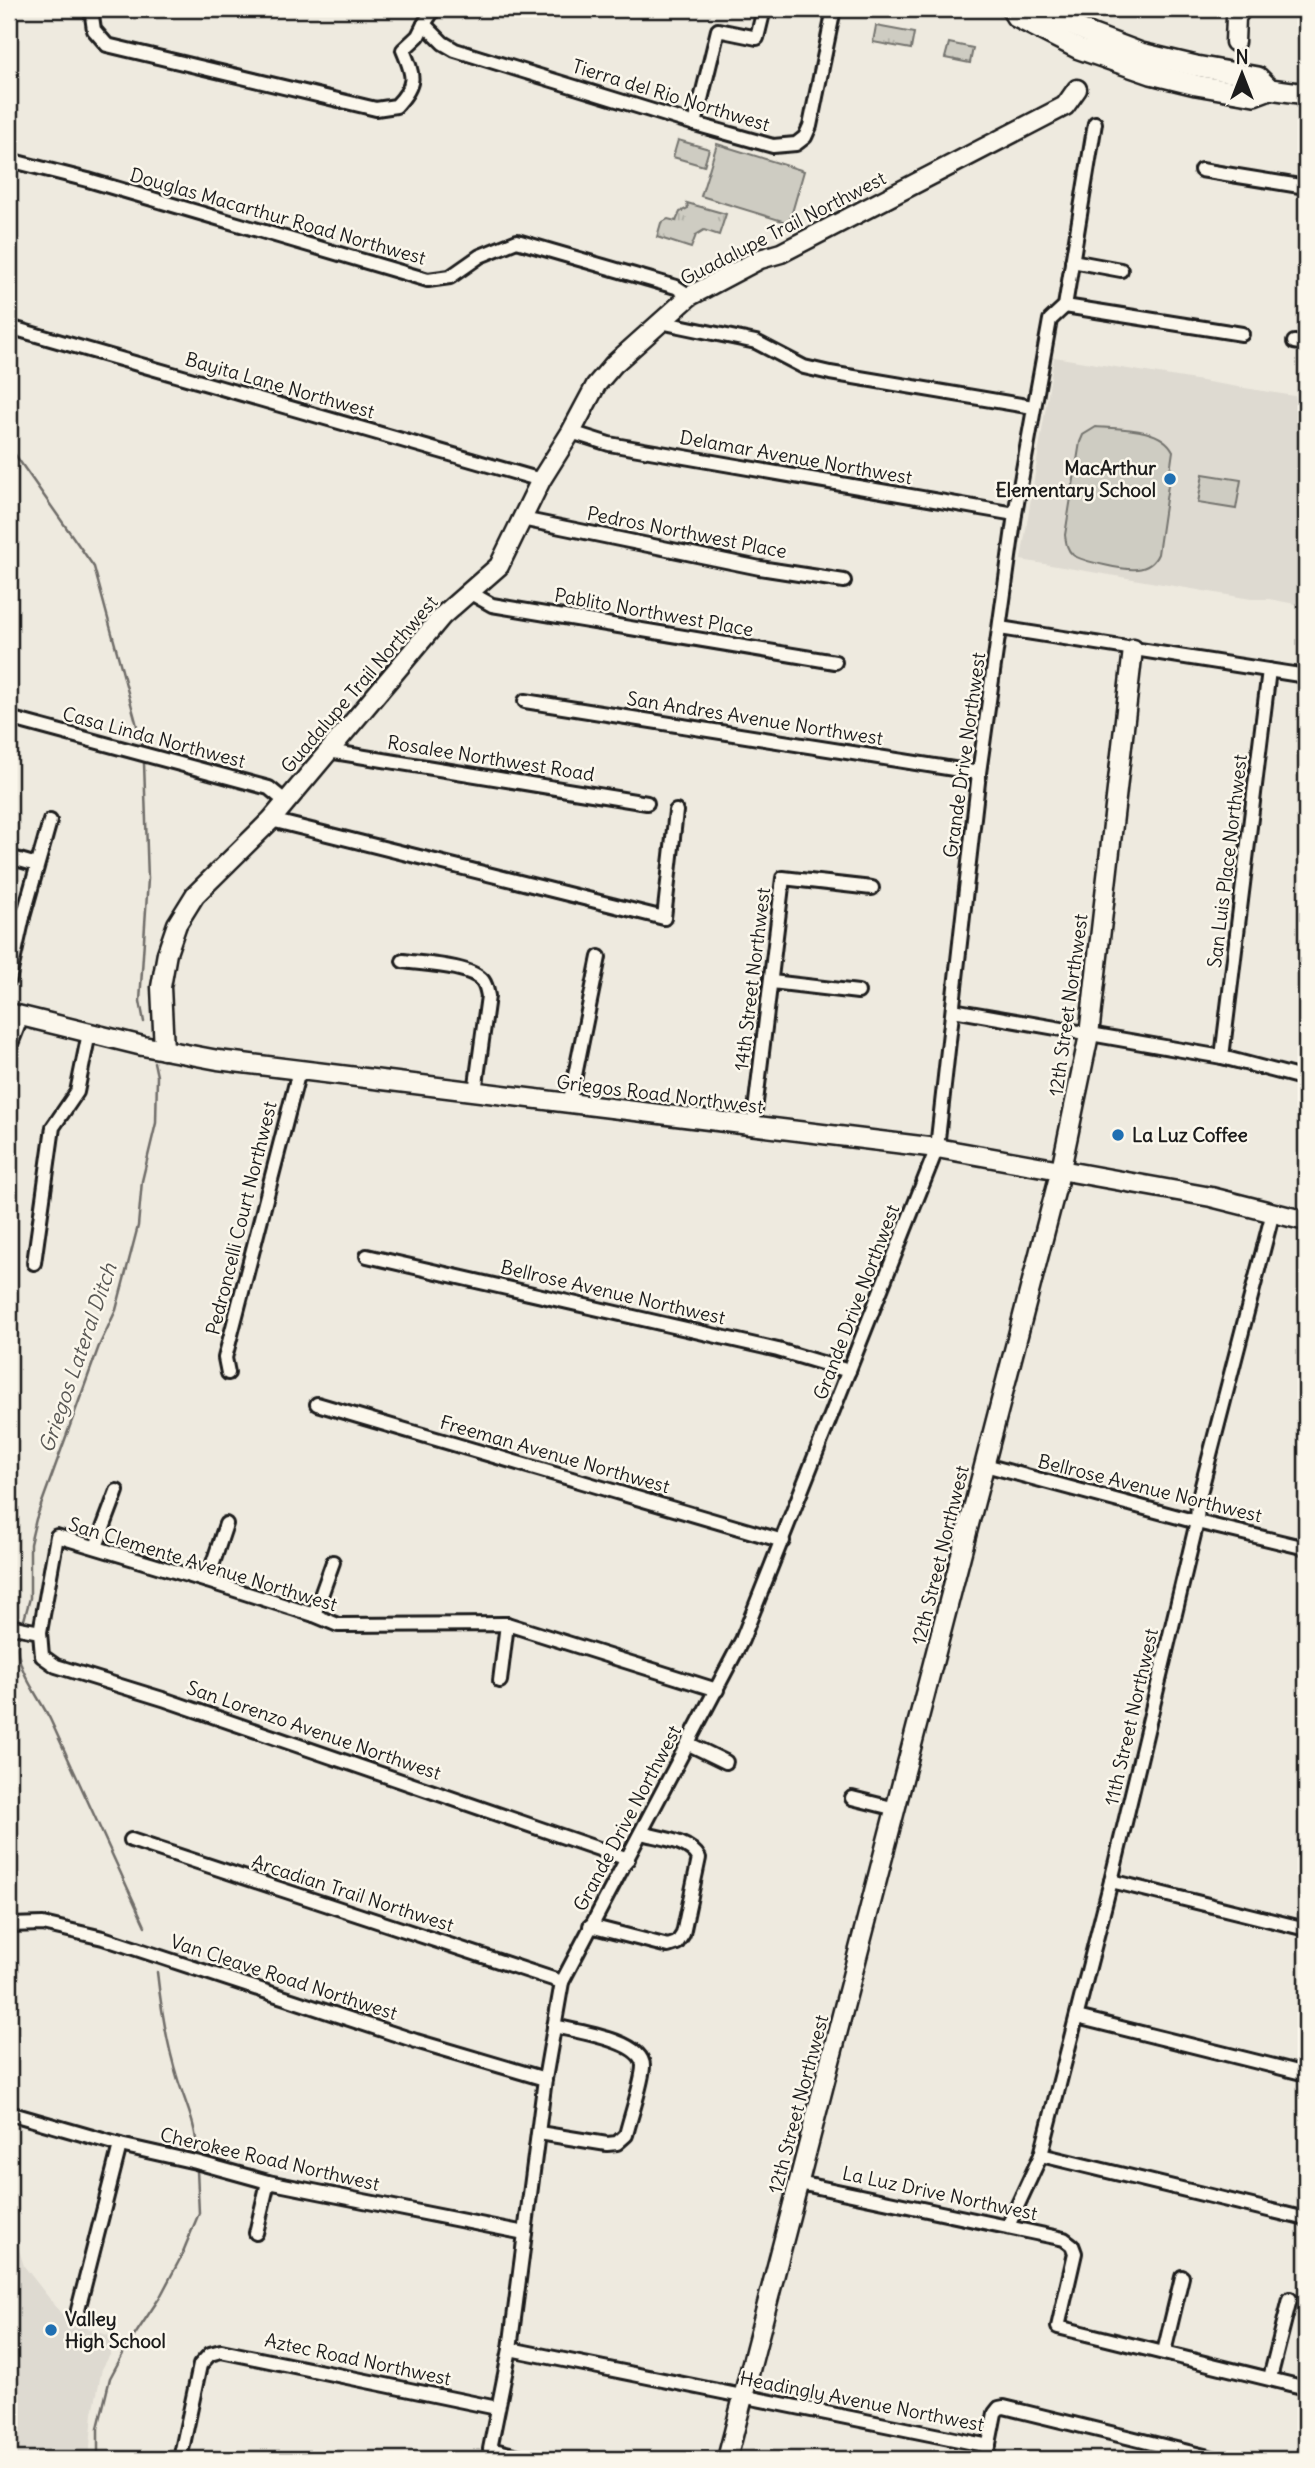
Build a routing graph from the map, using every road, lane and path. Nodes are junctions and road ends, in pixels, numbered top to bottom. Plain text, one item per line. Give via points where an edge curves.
1 (91, 9) edge
2 (434, 9) edge
3 (764, 9) edge
4 (834, 9) edge
5 (1011, 9) edge
6 (1038, 9) edge
7 (1242, 9) edge
8 (425, 24) junction
9 (1235, 42) dead end
10 (1077, 89) dead end
11 (1270, 89) junction
12 (1306, 94) edge
13 (1095, 123) dead end
14 (695, 124) junction
15 (9, 160) edge
16 (1201, 170) dead end
17 (1306, 187) edge
18 (1072, 261) junction
19 (1121, 270) dead end
20 (690, 296) junction
21 (1065, 306) junction
22 (660, 322) junction
23 (9, 327) edge
24 (1242, 334) dead end
25 (1033, 407) junction
26 (572, 432) junction
27 (541, 480) junction
28 (1015, 514) junction
29 (522, 519) junction
30 (844, 581) dead end
31 (469, 592) junction
32 (1000, 628) junction
33 (1133, 649) junction
34 (835, 662) dead end
35 (1269, 670) junction
36 (1306, 676) edge
37 (525, 701) dead end
38 (9, 718) edge
39 (328, 751) junction
40 (979, 773) junction
41 (286, 802) junction
42 (647, 803) dead end
43 (676, 811) dead end
44 (271, 820) junction
45 (50, 821) dead end
46 (9, 857) edge
47 (37, 865) junction
48 (872, 888) dead end
49 (9, 913) edge
50 (23, 917) junction
51 (598, 957) dead end
52 (403, 961) dead end
53 (9, 980) edge
54 (772, 982) junction
55 (858, 992) dead end
56 (953, 1010) junction
57 (15, 1015) edge
58 (89, 1033) junction
59 (1088, 1034) junction
60 (9, 1049) edge
61 (164, 1050) junction
62 (1222, 1057) junction
63 (299, 1072) junction
64 (1306, 1079) edge
65 (475, 1092) junction
66 (569, 1105) junction
67 (753, 1127) junction
68 (937, 1148) junction
69 (1061, 1169) junction
70 (1273, 1212) junction
71 (1306, 1221) edge
72 (367, 1256) dead end
73 (34, 1263) dead end
74 (849, 1371) junction
75 (228, 1373) dead end
76 (317, 1404) dead end
77 (985, 1465) junction
78 (117, 1491) dead end
79 (1197, 1522) junction
80 (226, 1524) dead end
81 (783, 1541) junction
82 (96, 1547) junction
83 (1306, 1548) edge
84 (333, 1562) dead end
85 (207, 1581) junction
86 (314, 1615) junction
87 (507, 1624) junction
88 (9, 1626) edge
89 (40, 1632) junction
90 (500, 1681) dead end
91 (717, 1690) junction
92 (689, 1744) junction
93 (726, 1762) dead end
94 (852, 1798) dead end
95 (896, 1809) junction
96 (641, 1833) junction
97 (131, 1840) dead end
98 (628, 1858) junction
99 (1111, 1881) junction
100 (9, 1924) edge
101 (590, 1926) junction
102 (1306, 1929) edge
103 (562, 1982) junction
104 (1077, 2017) junction
105 (554, 2026) junction
106 (1306, 2074) edge
107 (545, 2079) junction
108 (9, 2113) edge
109 (539, 2133) junction
110 (120, 2145) junction
111 (1041, 2155) junction
112 (268, 2182) junction
113 (799, 2183) junction
114 (1306, 2219) edge
115 (1008, 2226) junction
116 (256, 2233) dead end
117 (525, 2233) junction
118 (1182, 2277) dead end
119 (1290, 2299) dead end
120 (78, 2309) dead end
121 (510, 2349) junction
122 (1164, 2352) junction
123 (1270, 2378) junction
124 (1306, 2388) edge
125 (744, 2398) junction
126 (497, 2408) junction
127 (987, 2453) edge
128 (180, 2459) edge
129 (530, 2459) edge
130 (727, 2459) edge
131 (1217, 2459) edge

1 - 8 street via 94,30 107,45 376,108 396,106 411,87 413,73 402,50
2 - 8 street
3 - 14 street via 757,38 718,30
4 - 14 street, Tierra del Rio Northwest via 810,126 796,144 773,145
5 - 11 main road via 1016,17 1079,49 1135,69 1254,95
6 - 11 main road via 1141,53 1258,77
7 - 9 street via 1236,17
8 - 14 street, Tierra del Rio Northwest via 455,50
10 - 20 street, Guadalupe Trail Northwest via 1065,106
11 - 12 main road
13 - 18 street, Grande Drive Northwest
15 - 20 street, Douglas Macarthur Road Northwest via 428,280 450,277 480,256 517,242 676,287
16 - 17 street
18 - 19 street
18 - 21 street, Grande Drive Northwest
20 - 22 street, Guadalupe Trail Northwest
21 - 24 street
21 - 25 street, Grande Drive Northwest via 1050,320
22 - 25 street via 756,342 804,367 830,373
22 - 26 street, Guadalupe Trail Northwest via 596,385
23 - 27 street, Bayita Lane Northwest
25 - 28 street, Grande Drive Northwest
26 - 27 street, Guadalupe Trail Northwest
26 - 28 street, Delamar Avenue Northwest via 609,444
27 - 29 street, Guadalupe Trail Northwest
28 - 32 street, Grande Drive Northwest
29 - 30 street, Pedros Northwest Place
29 - 31 street, Guadalupe Trail Northwest via 499,566
31 - 34 street, Pablito Northwest Place via 492,605
31 - 39 street, Guadalupe Trail Northwest via 408,654
32 - 33 street
32 - 40 street, Grande Drive Northwest
33 - 35 street
33 - 59 street, 12th Street Northwest
35 - 36 street
35 - 62 street, San Luis Place Northwest
37 - 40 street, San Andres Avenue Northwest
38 - 41 street, Casa Linda Northwest via 269,788
39 - 41 street, Guadalupe Trail Northwest
39 - 42 street, Rosalee Northwest Road
40 - 56 street, Grande Drive Northwest
41 - 44 street, Guadalupe Trail Northwest
43 - 44 street via 664,918
44 - 61 street, Guadalupe Trail Northwest via 195,895 177,923 161,987
45 - 47 street
46 - 47 street
47 - 50 street
48 - 54 street, 14th Street Northwest via 783,878
49 - 50 street
50 - 53 street
51 - 66 street
52 - 65 street via 460,969 485,982 488,996
54 - 55 street
54 - 67 street, 14th Street Northwest
56 - 59 street
56 - 68 street, Grande Drive Northwest
57 - 58 street, Griegos Road Northwest
57 - 60 street
58 - 61 street, Griegos Road Northwest
58 - 73 street via 77,1092 53,1127
59 - 62 street
59 - 69 street, 12th Street Northwest
61 - 63 street, Griegos Road Northwest
62 - 64 street
63 - 65 street, Griegos Road Northwest
63 - 75 street, Pedroncelli Court Northwest via 225,1358
65 - 66 street, Griegos Road Northwest
66 - 67 street, Griegos Road Northwest
67 - 68 street, Griegos Road Northwest
68 - 69 street, Griegos Road Northwest
68 - 74 street, Grande Drive Northwest
69 - 70 street, Griegos Road Northwest
69 - 77 street, 12th Street Northwest
70 - 71 street, Griegos Road Northwest
70 - 79 street, 11th Street Northwest
72 - 74 street, Bellrose Avenue Northwest via 778,1350
74 - 81 street, Grande Drive Northwest
76 - 81 street, Freeman Avenue Northwest
77 - 79 street, Bellrose Avenue Northwest
77 - 95 street, 12th Street Northwest
78 - 82 street
79 - 83 street, Bellrose Avenue Northwest
79 - 99 street, 11th Street Northwest
80 - 85 street
81 - 91 street, Grande Drive Northwest
82 - 85 street, San Clemente Avenue Northwest
82 - 89 street, San Clemente Avenue Northwest via 57,1536
84 - 86 street
85 - 86 street, San Clemente Avenue Northwest
86 - 87 street, San Clemente Avenue Northwest via 338,1625
87 - 90 street
87 - 91 street, San Clemente Avenue Northwest
88 - 89 street
89 - 98 street, San Lorenzo Avenue Northwest via 42,1656 56,1666
91 - 92 street, Grande Drive Northwest
92 - 93 street
92 - 96 street, Grande Drive Northwest
94 - 95 street
95 - 113 street, 12th Street Northwest
96 - 98 street, Grande Drive Northwest
96 - 101 street via 688,1846 699,1858 683,1934 668,1946
97 - 103 street, Arcadian Trail Northwest
98 - 101 street, Grande Drive Northwest
99 - 102 street
99 - 104 street, 11th Street Northwest
100 - 107 street, Van Cleave Road Northwest via 43,1924 103,1938
101 - 103 street, Grande Drive Northwest
103 - 105 street, Grande Drive Northwest
104 - 106 street
104 - 111 street, 11th Street Northwest
105 - 107 street, Grande Drive Northwest
105 - 109 street via 627,2045 639,2053 643,2065 626,2135 617,2143
107 - 109 street, Grande Drive Northwest
108 - 110 street, Cherokee Road Northwest
109 - 117 street, Grande Drive Northwest
110 - 112 street, Cherokee Road Northwest
110 - 120 street
111 - 114 street
111 - 115 street, 11th Street Northwest
112 - 116 street
112 - 117 street, Cherokee Road Northwest
113 - 115 street, La Luz Drive Northwest
113 - 125 street, 12th Street Northwest
115 - 122 street, La Luz Drive Northwest via 1072,2245 1075,2253 1058,2327
117 - 121 street, Grande Drive Northwest
118 - 122 street
119 - 123 street
121 - 125 street, Headingly Avenue Northwest
121 - 126 street, Grande Drive Northwest
122 - 123 street
123 - 124 street
125 - 127 street, Headingly Avenue Northwest
125 - 130 street, 12th Street Northwest
126 - 128 street, Aztec Road Northwest via 221,2351 200,2364
126 - 129 street, Grande Drive Northwest via 490,2448
127 - 131 street, Headingly Avenue Northwest via 995,2413 1004,2407

